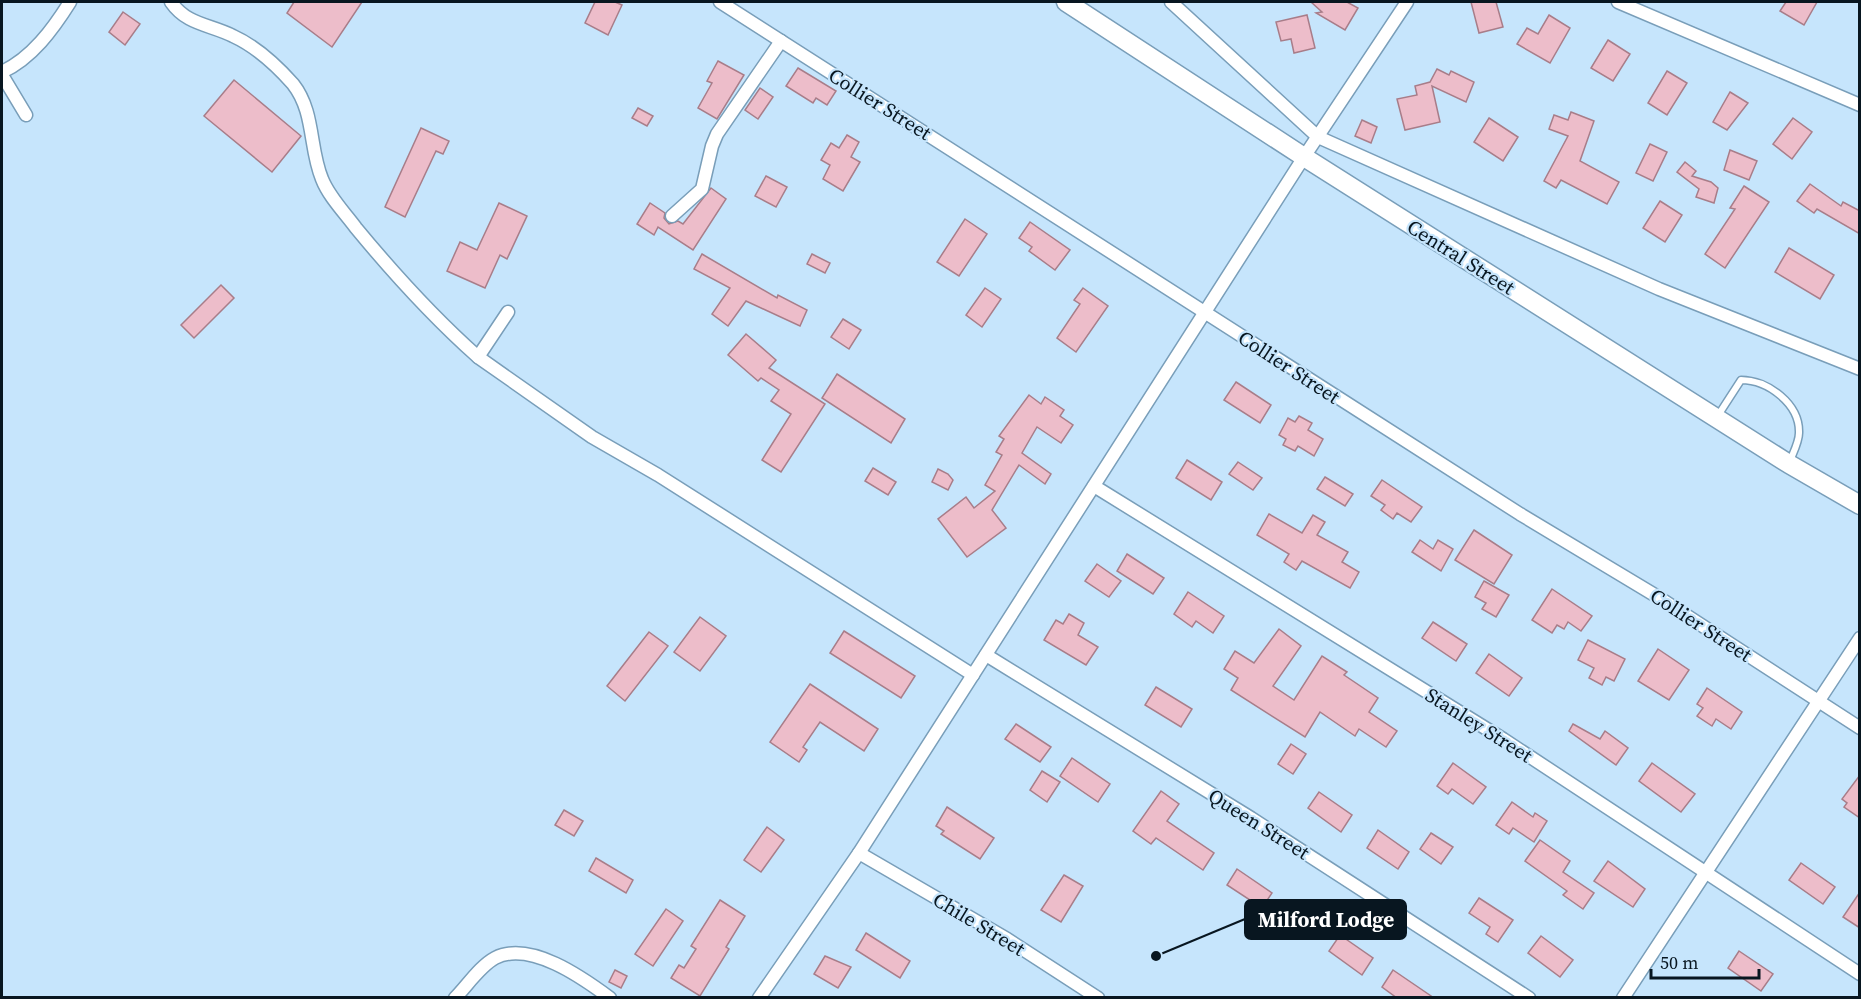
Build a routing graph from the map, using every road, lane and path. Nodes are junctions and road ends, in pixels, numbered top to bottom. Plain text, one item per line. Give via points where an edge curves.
1 (70, 2) edge
2 (171, 2) edge
3 (720, 2) edge
4 (1066, 2) edge
5 (1171, 2) edge
6 (1407, 2) edge
7 (1618, 2) edge
8 (781, 41) junction
9 (2, 74) edge
10 (1860, 105) edge
11 (26, 115) dead end
12 (1318, 137) junction
13 (1304, 158) junction
14 (672, 216) dead end
15 (508, 312) dead end
16 (1205, 313) junction
17 (478, 357) junction
18 (1860, 369) edge
19 (1716, 418) junction
20 (1789, 464) junction
21 (1094, 486) junction
22 (1860, 505) edge
23 (1860, 638) edge
24 (986, 655) junction
25 (973, 675) junction
26 (1819, 701) junction
27 (1860, 728) edge
28 (859, 853) junction
29 (1707, 873) junction
30 (1860, 974) edge
31 (455, 998) edge
32 (610, 998) edge
33 (759, 998) edge
34 (1098, 998) edge
35 (1529, 998) edge
36 (1623, 998) edge

1 - 9 street via 45,38
2 - 17 street via 183,17 218,29 254,48 292,84 309,116 322,180 341,208 399,280
3 - 8 street, Collier Street
4 - 13 main road, Central Street
5 - 12 street
6 - 12 street
7 - 10 street
8 - 14 street via 717,134 702,189
8 - 16 street, Collier Street
9 - 11 street
12 - 13 street
12 - 18 street via 1659,289
13 - 16 street
13 - 19 main road, Central Street
15 - 17 street
16 - 21 street
16 - 26 street, Collier Street
17 - 25 street via 592,437
19 - 20 main road, Central Street
19 - 20 lane via 1741,380 1755,380 1787,400 1796,415 1800,434
20 - 22 main road, Central Street
21 - 24 street
21 - 29 street, Stanley Street via 1503,739
23 - 26 street
24 - 25 street
24 - 35 street, Queen Street via 1251,818
25 - 28 street
26 - 27 street, Collier Street
26 - 29 street
28 - 33 street
28 - 34 street, Chile Street via 1007,939
29 - 30 street, Stanley Street
29 - 36 street
31 - 32 street via 496,958 525,955 560,966

